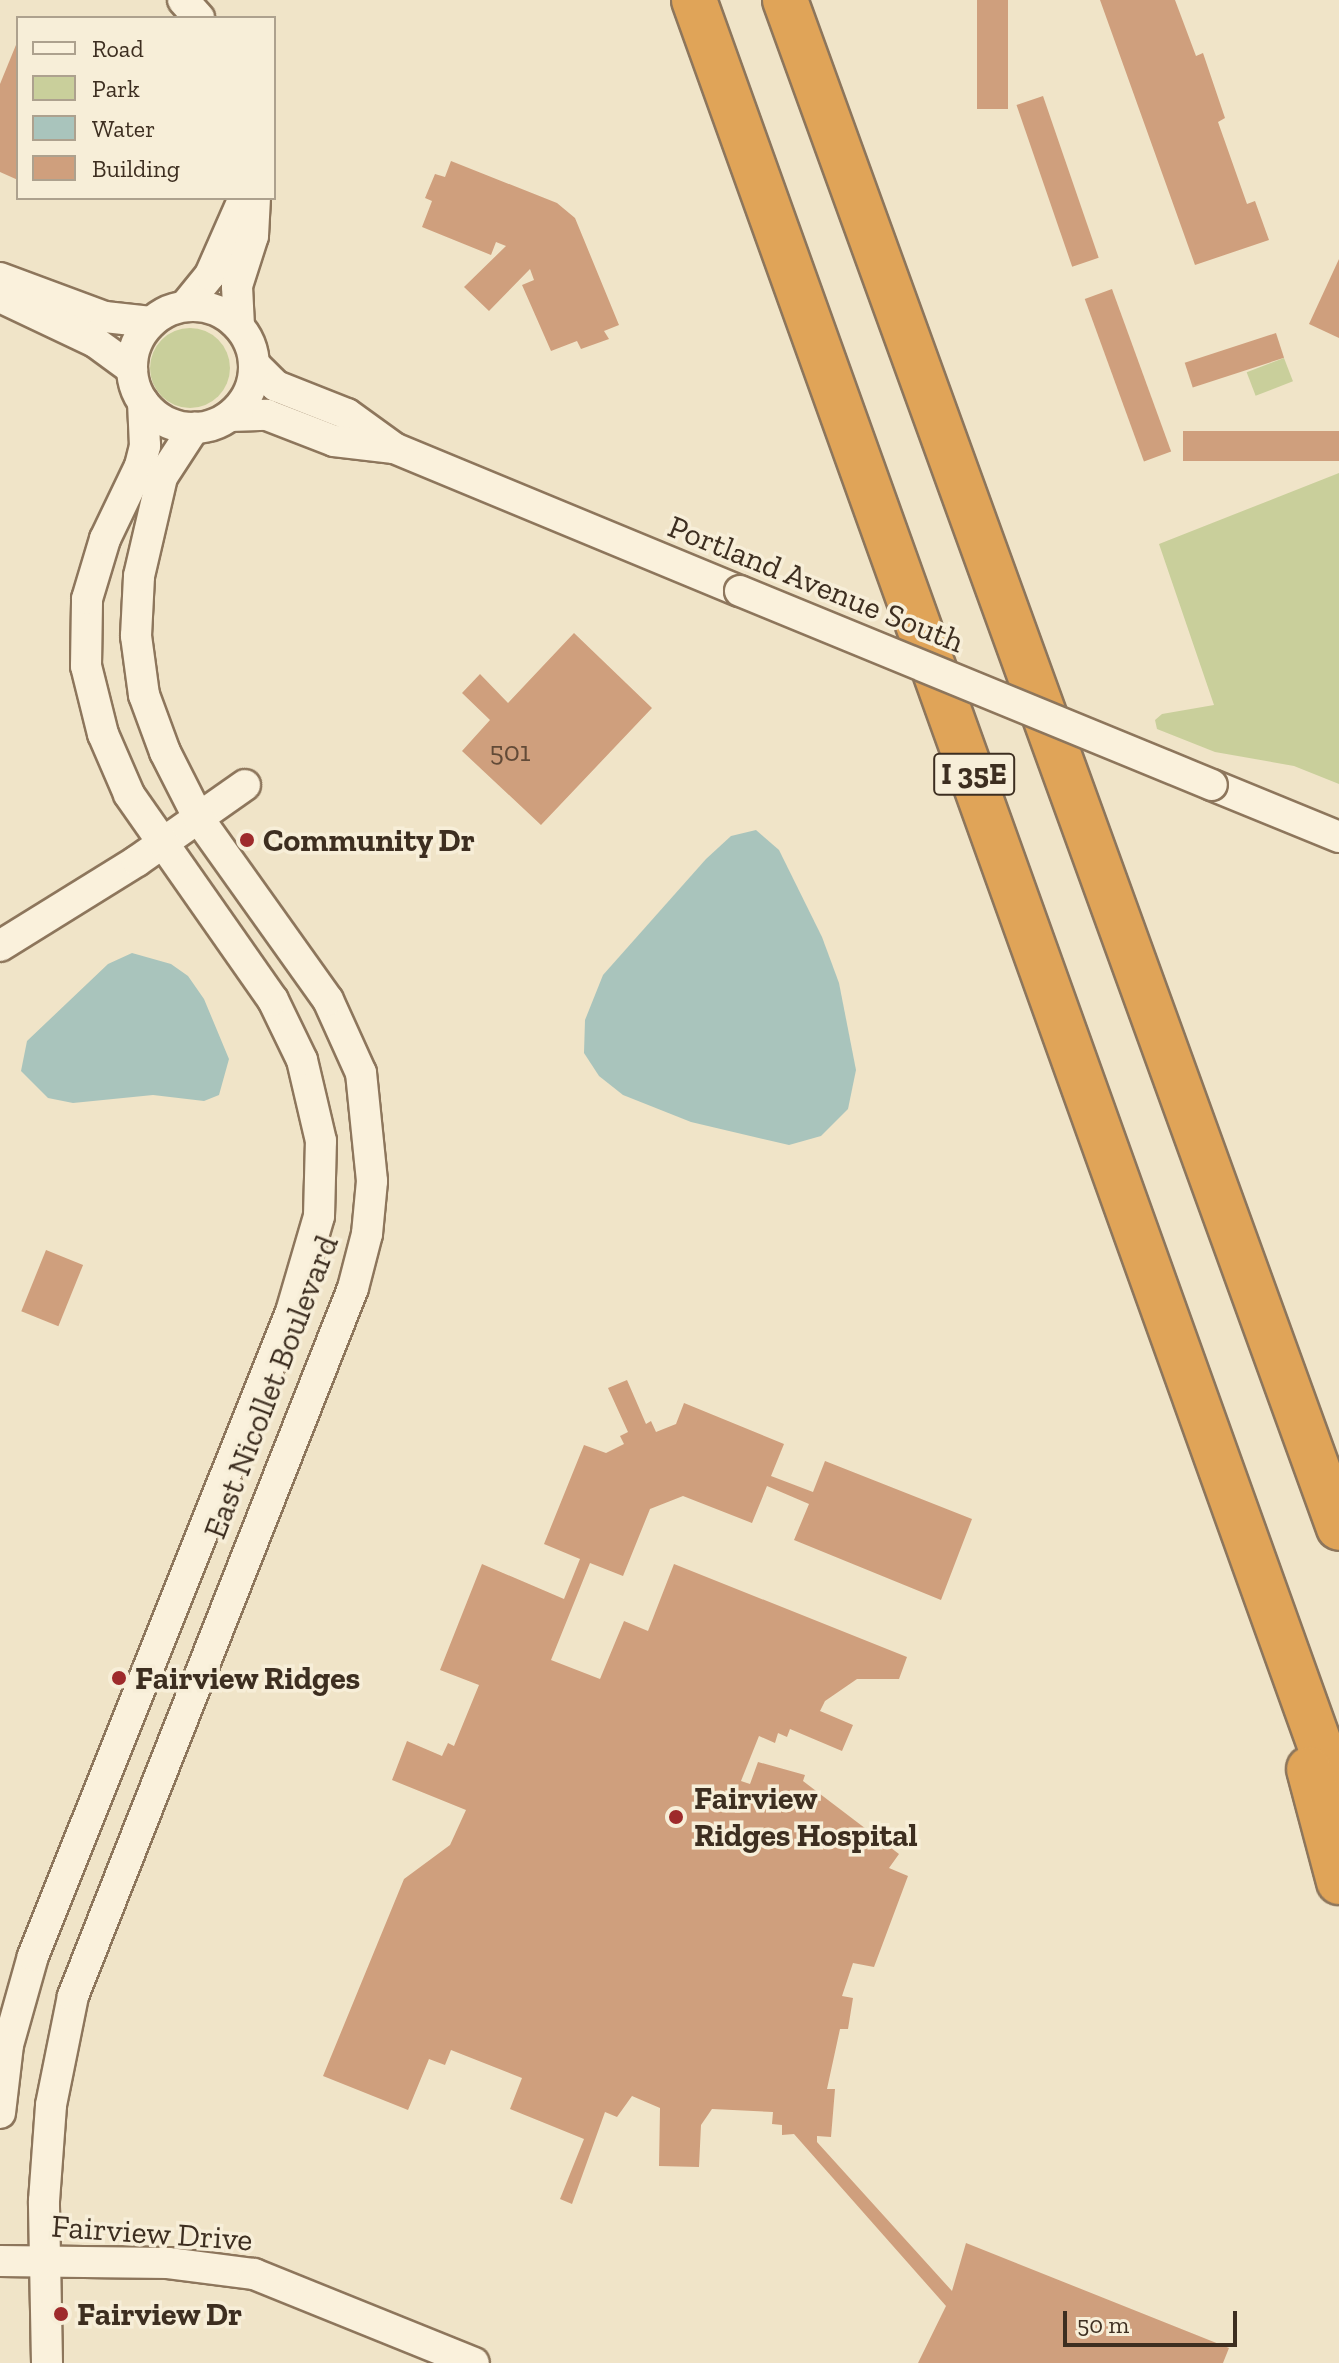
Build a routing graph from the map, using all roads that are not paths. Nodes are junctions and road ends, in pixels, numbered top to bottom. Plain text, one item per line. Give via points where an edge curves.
1 (183, 0) edge
2 (694, 0) edge
3 (785, 0) edge
4 (197, 16) edge
5 (243, 200) edge
6 (255, 200) edge
7 (0, 278) edge
8 (0, 297) edge
9 (185, 306) junction
10 (151, 322) junction
11 (239, 326) junction
12 (254, 364) junction
13 (132, 369) junction
14 (143, 402) junction
15 (230, 416) junction
16 (194, 428) junction
17 (394, 448) junction
18 (245, 785) dead end
19 (199, 819) junction
20 (1339, 837) edge
21 (162, 844) junction
22 (0, 946) edge
23 (1339, 1528) edge
24 (1250, 1550) junction
25 (1339, 1798) edge
26 (1339, 1882) edge
27 (0, 2113) edge
28 (47, 2260) junction
29 (0, 2261) edge
30 (47, 2363) edge
31 (474, 2363) edge

1 - 4 street
2 - 24 highway, I 35E
3 - 23 highway, I 35E
5 - 9 street via 210,275
6 - 11 street via 253,236 237,286
7 - 10 street via 105,317
8 - 13 street via 95,342
9 - 10 street
9 - 11 street via 215,309
10 - 13 street via 140,336
11 - 12 street
12 - 15 street via 248,393
12 - 17 street, Portland Avenue South via 276,386 347,414
13 - 14 street
14 - 16 street via 157,416
14 - 21 street, East Nicollet Boulevard via 145,446 140,466 105,539 87,599 86,666 103,734 129,794
15 - 16 street
15 - 17 street, Portland Avenue South via 267,415 334,441
16 - 19 street, East Nicollet Boulevard via 162,477 151,512 139,576 136,636 144,695
17 - 20 street, Portland Avenue South, bridge
18 - 19 street
19 - 21 street
19 - 28 street, East Nicollet Boulevard via 328,1000 361,1073 372,1181 367,1234 353,1288 73,1996 51,2105 44,2201
21 - 22 street
21 - 27 street, East Nicollet Boulevard via 273,1000 302,1060 321,1141 319,1216 291,1312 33,1956 8,2045
24 - 25 highway, I 35E
24 - 26 highway
28 - 29 street, Fairview Drive
28 - 30 street, East Nicollet Boulevard
28 - 31 street, Fairview Drive via 168,2263 254,2274

